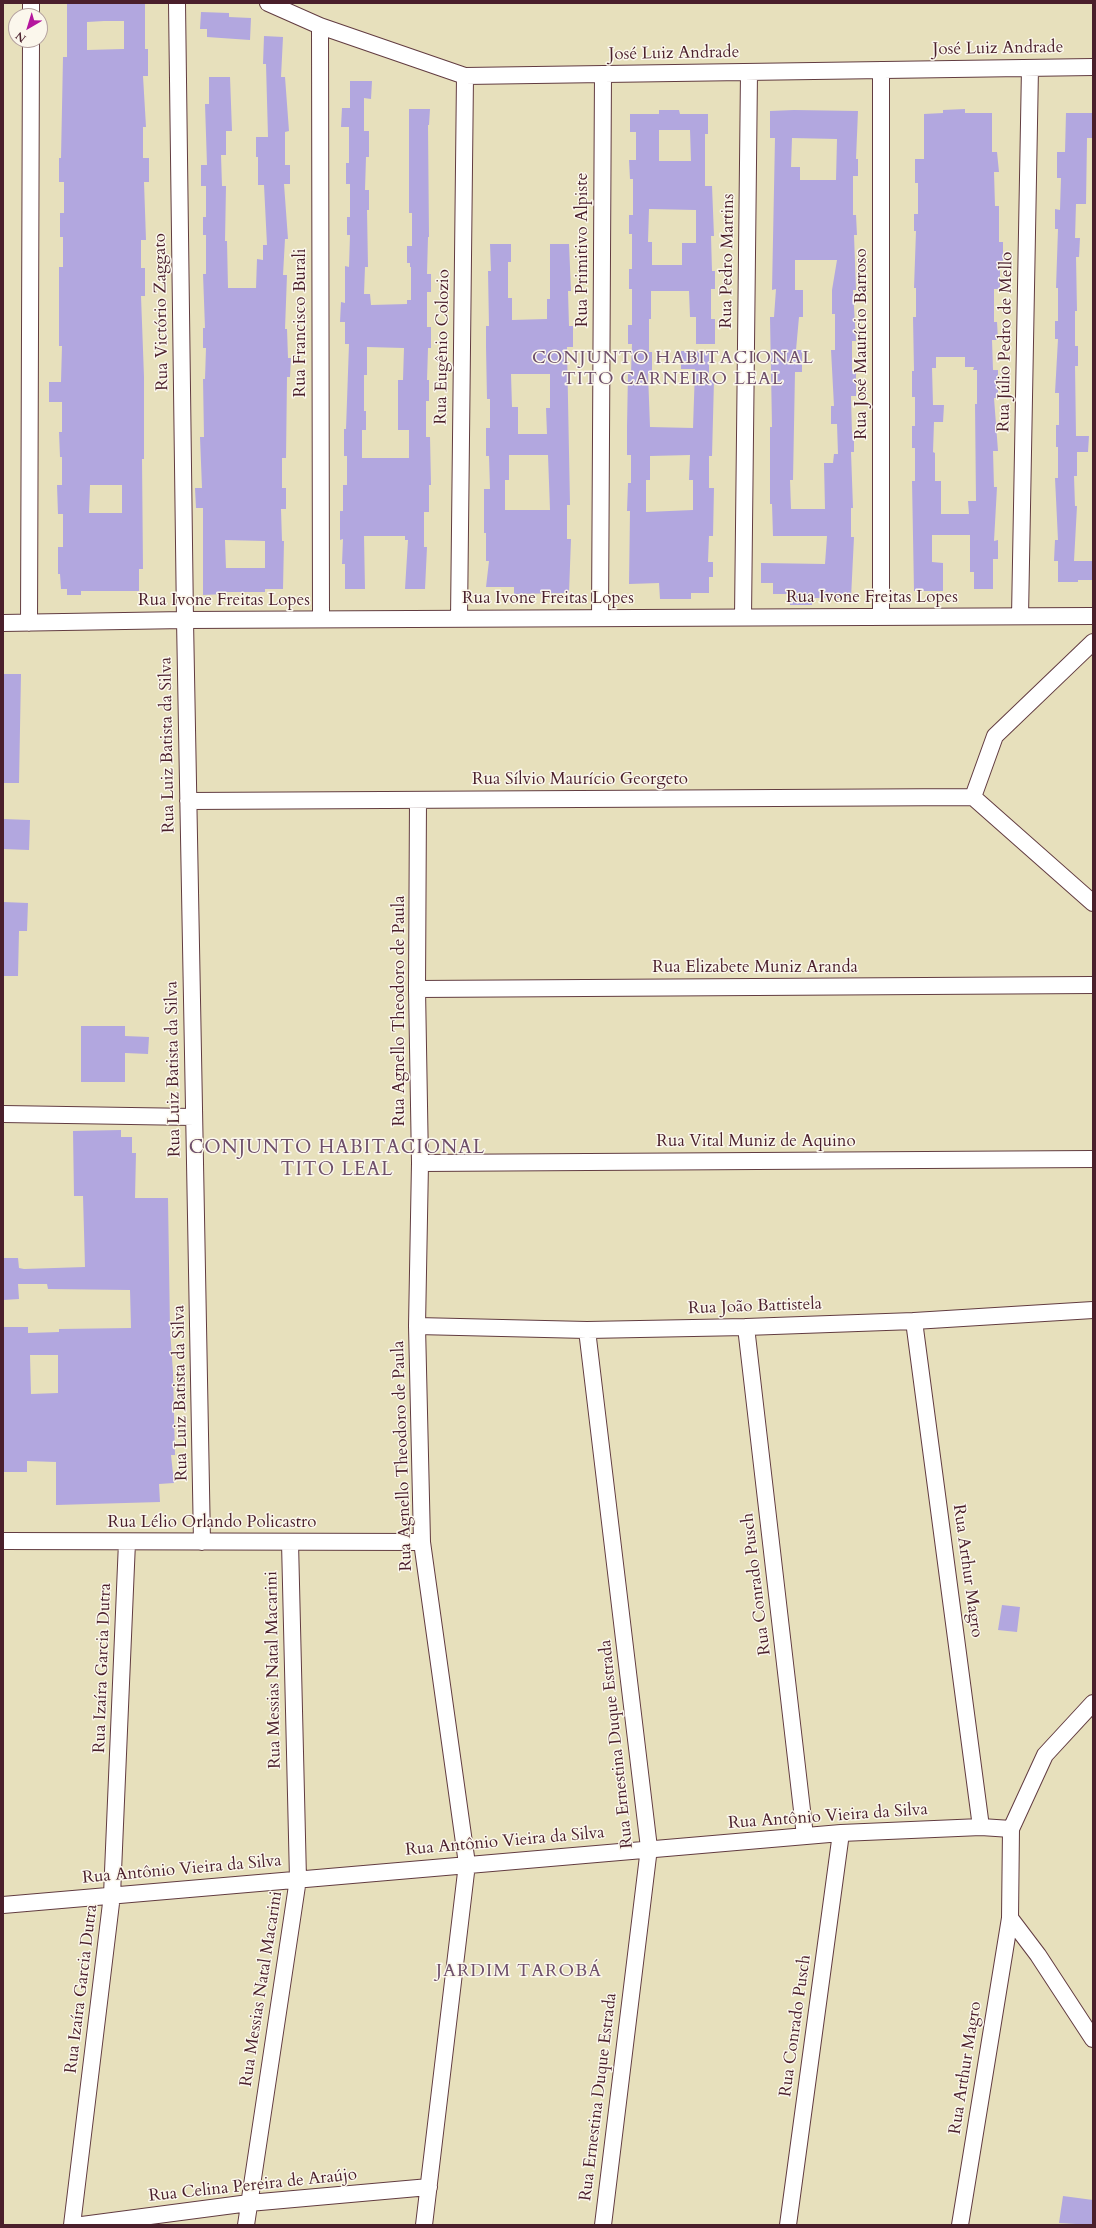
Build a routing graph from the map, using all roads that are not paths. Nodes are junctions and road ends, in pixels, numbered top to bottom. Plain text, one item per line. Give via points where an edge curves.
1 (177, 3) edge
2 (268, 3) edge
3 (320, 26) junction
4 (31, 48) edge
5 (1093, 67) edge
6 (1030, 68) junction
7 (881, 70) junction
8 (749, 72) junction
9 (603, 74) junction
10 (465, 76) junction
11 (1020, 616) junction
12 (1093, 616) edge
13 (743, 617) junction
14 (881, 617) junction
15 (600, 618) junction
16 (320, 619) junction
17 (459, 619) junction
18 (184, 620) junction
19 (3, 623) edge
20 (29, 623) junction
21 (1093, 642) edge
22 (973, 797) junction
23 (418, 800) junction
24 (188, 801) junction
25 (1093, 903) edge
26 (1093, 985) edge
27 (417, 989) junction
28 (3, 1114) edge
29 (194, 1117) junction
30 (1093, 1159) edge
31 (420, 1163) junction
32 (1093, 1310) edge
33 (914, 1321) junction
34 (417, 1326) junction
35 (746, 1327) junction
36 (587, 1330) junction
37 (3, 1541) edge
38 (127, 1542) junction
39 (202, 1542) junction
40 (290, 1542) junction
41 (422, 1542) junction
42 (1093, 1704) edge
43 (981, 1827) junction
44 (1011, 1829) junction
45 (840, 1833) junction
46 (805, 1836) junction
47 (649, 1848) junction
48 (467, 1864) junction
49 (298, 1879) junction
50 (112, 1895) junction
51 (3, 1905) edge
52 (1010, 1918) junction
53 (1093, 2039) edge
54 (429, 2187) junction
55 (249, 2203) junction
56 (72, 2225) edge
57 (82, 2225) edge
58 (246, 2225) edge
59 (424, 2225) edge
60 (603, 2225) edge
61 (788, 2225) edge
62 (960, 2225) edge

1 - 18 street, Rua Victório Zaggato
2 - 3 street, José Luiz Andrade
3 - 10 street, José Luiz Andrade
3 - 16 street, Rua Francisco Burali
4 - 20 street
5 - 6 street, José Luiz Andrade
6 - 7 street, José Luiz Andrade
6 - 11 street, Rua Júlio Pedro de Mello
7 - 8 street, José Luiz Andrade
7 - 14 street, Rua José Maurício Barroso
8 - 9 street, José Luiz Andrade
8 - 13 street, Rua Pedro Martins
9 - 10 street, José Luiz Andrade
9 - 15 street, Rua Primitivo Alpiste
10 - 17 street, Rua Eugênio Colozio
11 - 12 street, Rua Ivone Freitas Lopes
11 - 14 street, Rua Ivone Freitas Lopes
13 - 14 street, Rua Ivone Freitas Lopes
13 - 15 street, Rua Ivone Freitas Lopes
15 - 17 street, Rua Ivone Freitas Lopes
16 - 17 street, Rua Ivone Freitas Lopes
16 - 18 street, Rua Ivone Freitas Lopes
18 - 20 street, Rua Ivone Freitas Lopes
18 - 24 street, Rua Luiz Batista da Silva
19 - 20 street, Rua Ivone Freitas Lopes
21 - 22 street via 995,736
22 - 23 street, Rua Sílvio Maurício Georgeto
22 - 25 street
23 - 24 street, Rua Sílvio Maurício Georgeto
23 - 27 street, Rua Agnello Theodoro de Paula
24 - 29 street, Rua Luiz Batista da Silva
26 - 27 street, Rua Elizabete Muniz Aranda
27 - 31 street, Rua Agnello Theodoro de Paula
28 - 29 street
29 - 39 street, Rua Luiz Batista da Silva
30 - 31 street, Rua Vital Muniz de Aquino
31 - 34 street, Rua Agnello Theodoro de Paula
32 - 33 street, Rua João Battistela
33 - 35 street, Rua João Battistela
33 - 43 street, Rua Arthur Magro
34 - 36 street, Rua João Battistela
34 - 41 street, Rua Agnello Theodoro de Paula
35 - 36 street, Rua João Battistela
35 - 46 street, Rua Conrado Pusch
36 - 47 street, Rua Ernestina Duque Estrada
37 - 38 street, Rua Lélio Orlando Policastro
38 - 39 street, Rua Lélio Orlando Policastro
38 - 50 street, Rua Izaíra Garcia Dutra
39 - 40 street, Rua Lélio Orlando Policastro
40 - 41 street, Rua Lélio Orlando Policastro
40 - 49 street, Rua Messias Natal Macarini
41 - 48 street, Rua Agnello Theodoro de Paula
42 - 44 street via 1045,1755
43 - 44 street, Rua Antônio Vieira da Silva
43 - 45 street, Rua Antônio Vieira da Silva
44 - 52 street, Rua Arthur Magro
45 - 46 street, Rua Antônio Vieira da Silva
45 - 61 street, Rua Conrado Pusch
46 - 47 street, Rua Antônio Vieira da Silva
47 - 48 street, Rua Antônio Vieira da Silva
47 - 60 street, Rua Ernestina Duque Estrada
48 - 49 street, Rua Antônio Vieira da Silva
48 - 54 street, Rua Agnello Theodoro de Paula
49 - 50 street, Rua Antônio Vieira da Silva
49 - 55 street, Rua Messias Natal Macarini
50 - 51 street, Rua Antônio Vieira da Silva
50 - 56 street, Rua Izaíra Garcia Dutra
52 - 53 street via 1038,1955
52 - 62 street, Rua Arthur Magro
54 - 55 street, Rua Celina Pereira de Araújo
54 - 59 street, Rua Agnello Theodoro de Paula
55 - 57 street, Rua Celina Pereira de Araújo
55 - 58 street, Rua Messias Natal Macarini

